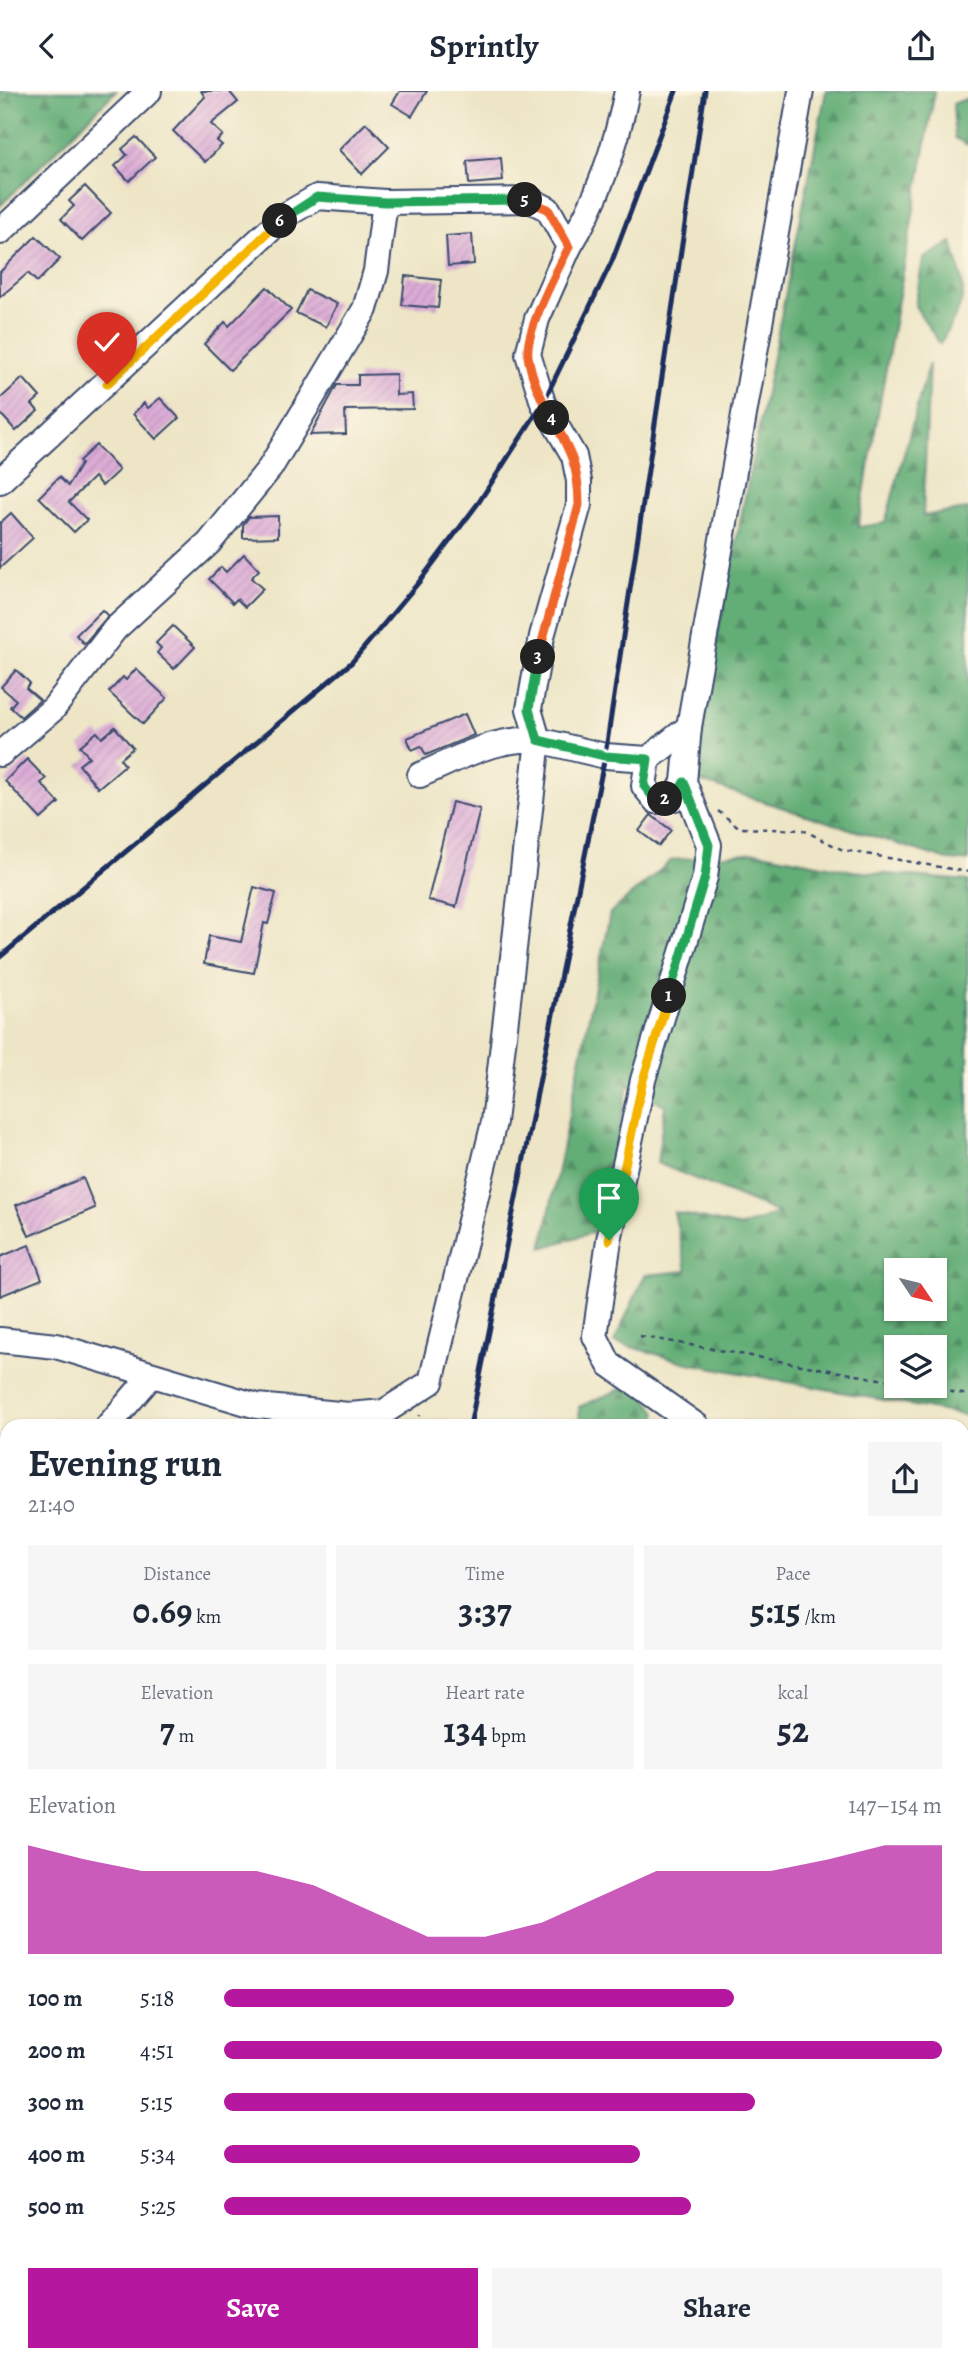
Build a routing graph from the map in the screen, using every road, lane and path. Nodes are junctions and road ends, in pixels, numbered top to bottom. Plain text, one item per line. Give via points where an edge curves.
1 (149, 91) edge
2 (627, 91) edge
3 (801, 91) edge
4 (385, 202) junction
5 (0, 232) edge
6 (569, 247) junction
7 (0, 481) edge
8 (690, 727) junction
9 (538, 740) junction
10 (0, 754) edge
11 (648, 759) junction
12 (420, 775) dead end
13 (684, 782) junction
14 (712, 805) dead end
15 (968, 872) edge
16 (640, 1336) dead end
17 (0, 1340) edge
18 (151, 1376) junction
19 (884, 1380) edge
20 (947, 1391) edge
21 (968, 1395) edge
22 (114, 1419) edge
23 (687, 1419) edge

1 - 5 street
2 - 6 street via 618,139 595,200
3 - 8 street
4 - 6 street via 530,200 548,209
4 - 7 street via 317,197 286,215
4 - 10 street via 376,271 365,309 270,468 209,543 115,629 53,709
6 - 9 street via 537,319 528,354 543,403 574,456 579,481 579,505 542,636 529,709
8 - 11 street
8 - 13 street
9 - 11 street via 605,756
9 - 12 street via 488,745
9 - 18 street via 494,1122 430,1382 384,1412 349,1415 257,1406
11 - 13 street via 644,786 656,801 675,798
13 - 23 street via 709,845 705,877 643,1080 609,1240 595,1336 609,1364
14 - 15 path via 740,828 803,830 843,850
16 - 19 path
17 - 18 street via 56,1346
18 - 22 street
20 - 21 path

